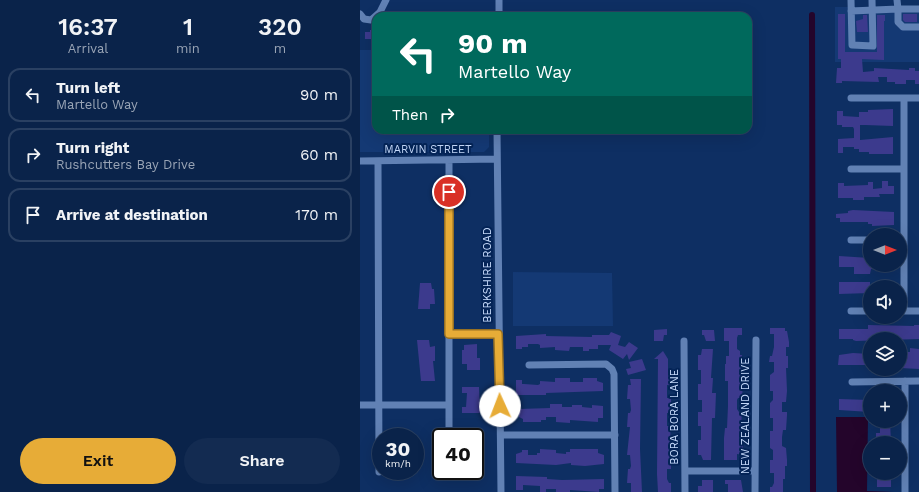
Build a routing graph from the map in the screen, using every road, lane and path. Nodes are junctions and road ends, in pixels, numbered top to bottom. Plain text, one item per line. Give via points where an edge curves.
1 (386, 0) edge
2 (499, 0) edge
3 (851, 0) edge
4 (872, 0) edge
5 (897, 0) edge
6 (898, 9) junction
7 (919, 9) edge
8 (872, 10) junction
9 (851, 11) junction
10 (380, 12) edge
11 (499, 12) edge
12 (360, 14) edge
13 (372, 19) edge
14 (919, 27) edge
15 (851, 98) dead end
16 (904, 98) junction
17 (919, 98) edge
18 (497, 134) edge
19 (497, 160) junction
20 (360, 161) edge
21 (378, 161) junction
22 (449, 161) junction
23 (851, 169) dead end
24 (904, 169) junction
25 (902, 228) edge
26 (851, 240) dead end
27 (863, 240) edge
28 (851, 311) dead end
29 (863, 311) edge
30 (907, 311) edge
31 (919, 311) edge
32 (449, 334) junction
33 (498, 334) junction
34 (756, 340) dead end
35 (684, 341) dead end
36 (529, 364) dead end
37 (905, 381) junction
38 (919, 381) edge
39 (852, 382) dead end
40 (360, 405) edge
41 (378, 405) junction
42 (449, 405) junction
43 (378, 428) edge
44 (449, 428) edge
45 (501, 435) junction
46 (615, 435) junction
47 (685, 471) junction
48 (755, 472) junction
49 (501, 492) edge
50 (615, 492) edge
51 (685, 492) edge
52 (755, 492) edge
53 (905, 492) edge

1 - 10 street
2 - 11 street
3 - 9 street
4 - 8 street
5 - 6 street
6 - 7 street
6 - 8 street
6 - 14 street via 898,22 903,27
8 - 9 street
8 - 9 street via 873,46 852,46
12 - 13 street via 364,19
15 - 16 street
16 - 17 street
16 - 24 street
18 - 19 street, BERKSHIRE ROAD
19 - 22 street, MARVIN STREET
19 - 33 street, BERKSHIRE ROAD
20 - 21 street, MARVIN STREET
21 - 22 street, MARVIN STREET
21 - 41 street
22 - 32 street
23 - 24 street
24 - 25 street
26 - 27 street
28 - 29 street
30 - 31 street
32 - 33 street
32 - 42 street
33 - 45 street, BERKSHIRE ROAD
34 - 48 street, NEW ZEALAND DRIVE
35 - 47 street, BORA BORA LANE
36 - 46 street via 606,364 614,374
37 - 38 street
37 - 39 street
37 - 53 street
40 - 41 street
41 - 42 street
41 - 43 street
42 - 44 street
45 - 46 street
45 - 49 street, BERKSHIRE ROAD
46 - 50 street
47 - 48 street
47 - 51 street, BORA BORA LANE
48 - 52 street, NEW ZEALAND DRIVE

